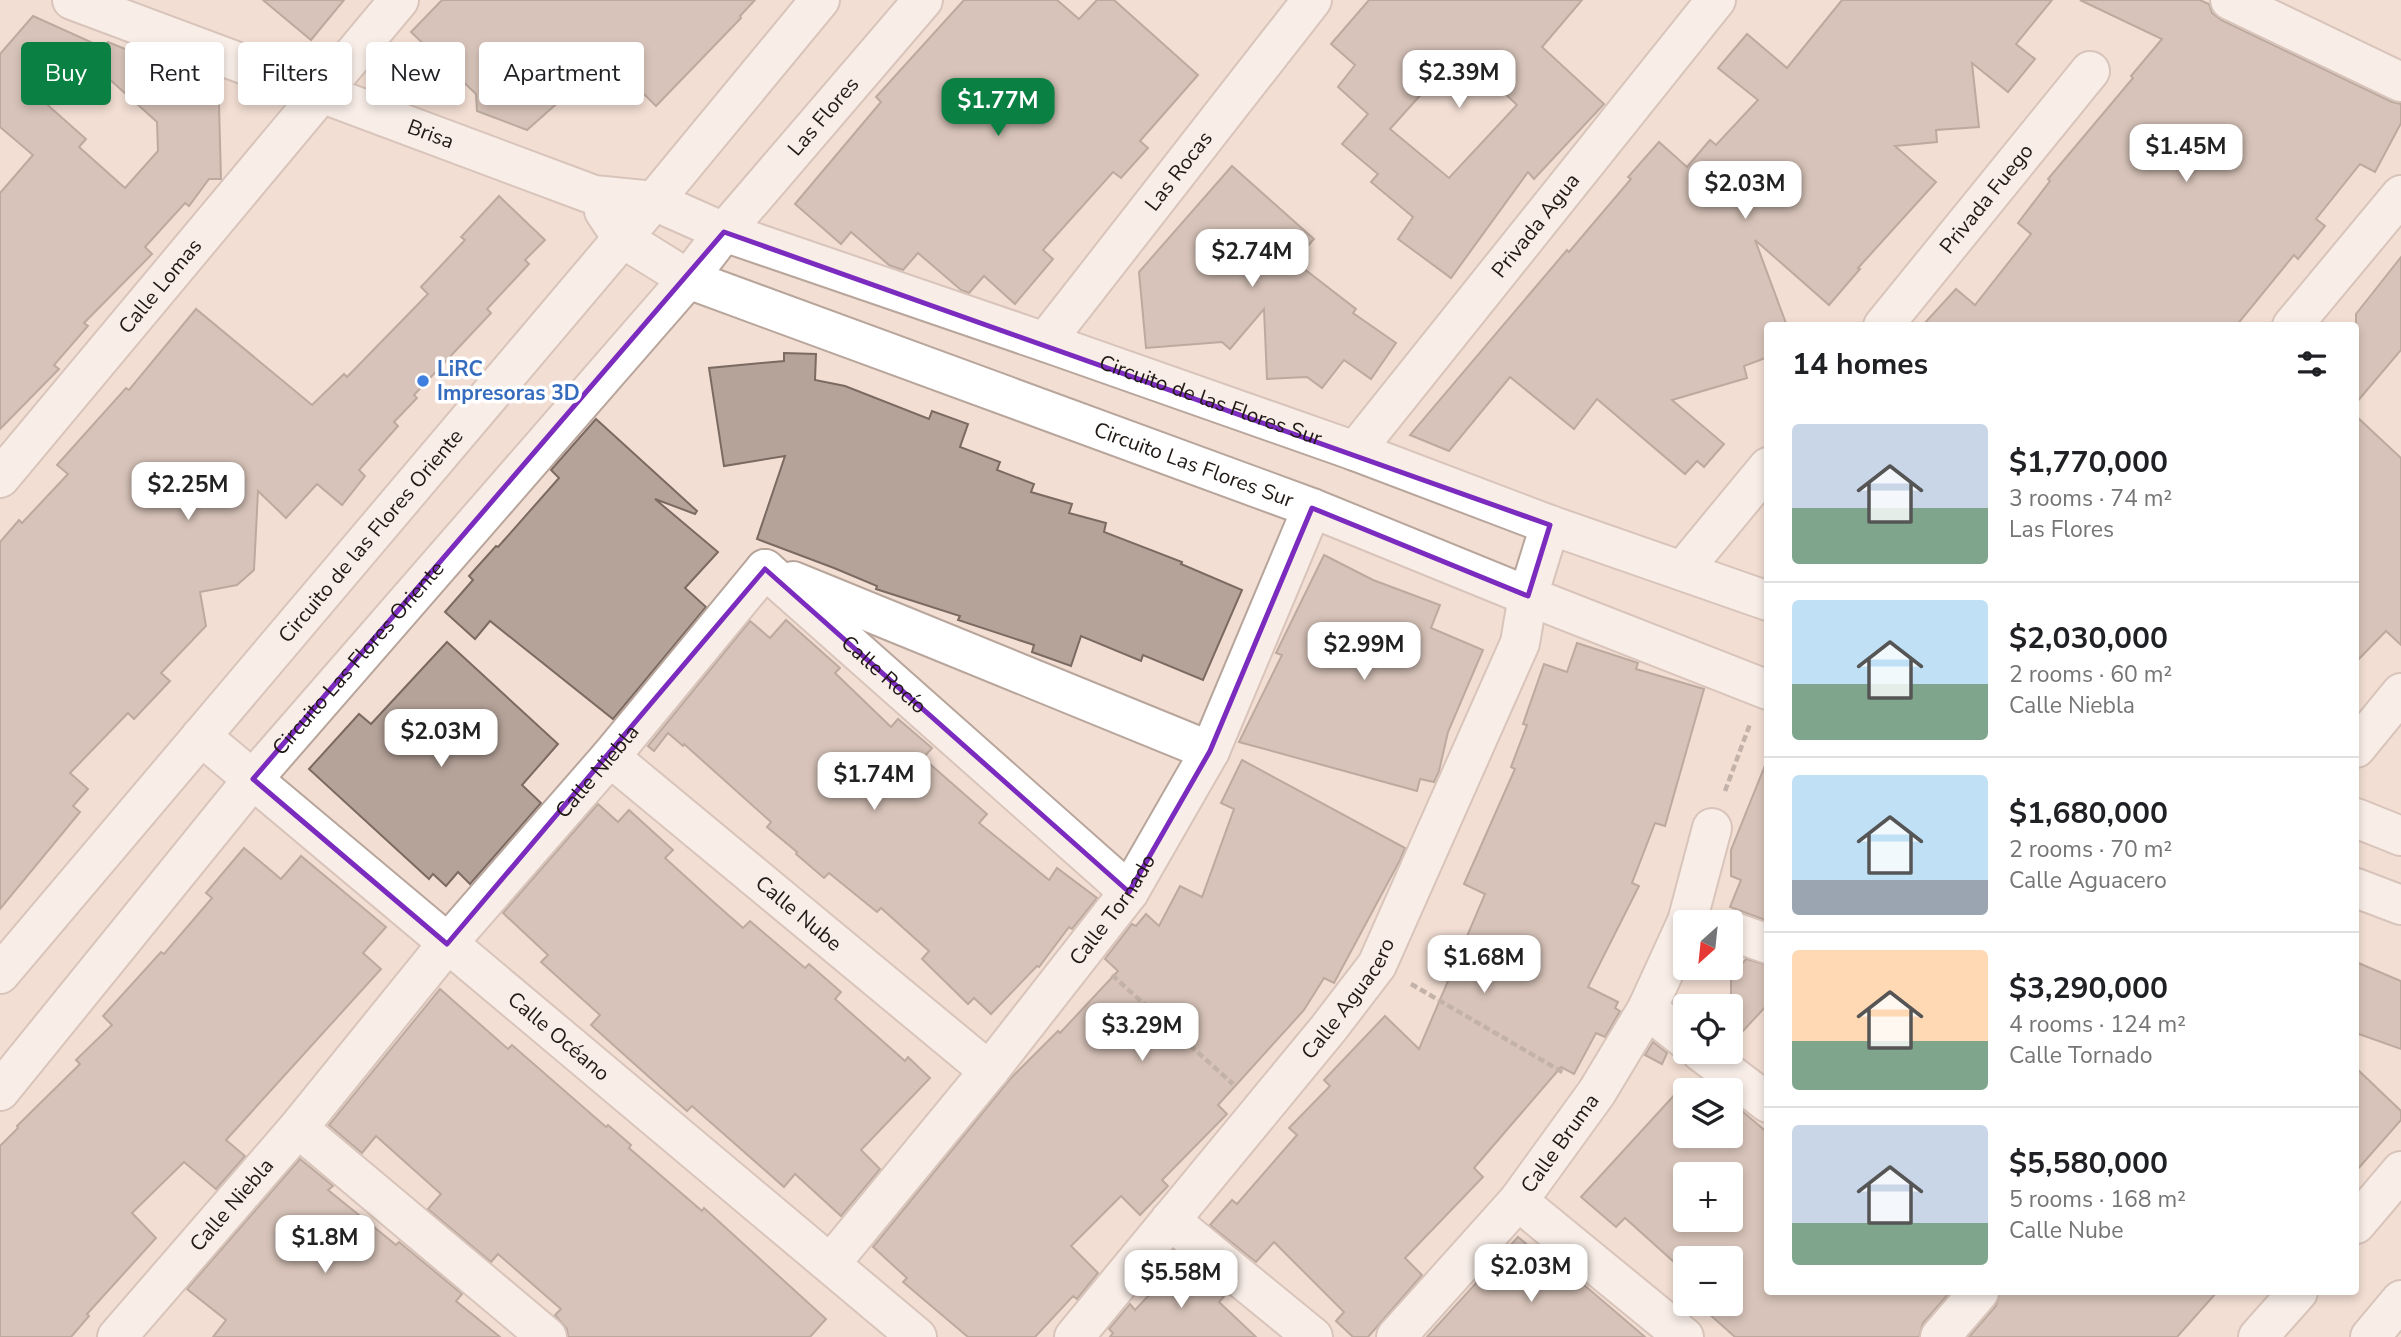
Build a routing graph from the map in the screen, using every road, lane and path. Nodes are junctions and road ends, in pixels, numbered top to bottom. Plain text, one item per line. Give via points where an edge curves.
1 (72, 0) edge
2 (398, 0) edge
3 (820, 0) edge
4 (923, 0) edge
5 (1312, 0) edge
6 (1716, 0) edge
7 (2230, 0) edge
8 (352, 56) edge
9 (238, 62) edge
10 (2090, 71) dead end
11 (2401, 82) edge
12 (352, 104) edge
13 (312, 105) edge
14 (594, 195) junction
15 (2401, 195) edge
16 (654, 201) junction
17 (724, 232) junction
18 (622, 238) junction
19 (688, 279) junction
20 (1885, 322) edge
21 (2295, 322) edge
22 (1045, 342) junction
23 (1355, 452) junction
24 (1764, 472) edge
25 (0, 478) edge
26 (1312, 508) junction
27 (1550, 525) junction
28 (765, 569) junction
29 (1683, 570) junction
30 (1528, 597) junction
31 (1764, 600) edge
32 (1764, 689) edge
33 (1764, 692) edge
34 (2401, 693) edge
35 (201, 736) junction
36 (2359, 744) edge
37 (1209, 751) junction
38 (610, 757) junction
39 (253, 779) junction
40 (2359, 819) edge
41 (1712, 828) joint
42 (2401, 836) edge
43 (2359, 889) edge
44 (1129, 892) junction
45 (2401, 905) edge
46 (1695, 910) edge
47 (1743, 935) edge
48 (1764, 943) edge
49 (447, 944) junction
50 (1085, 951) junction
51 (6, 956) edge
52 (1673, 959) edge
53 (1377, 965) junction
54 (1647, 1009) junction
55 (1673, 1030) edge
56 (1717, 1064) edge
57 (989, 1071) junction
58 (0, 1091) edge
59 (1597, 1092) junction
60 (1764, 1100) edge
61 (1261, 1109) junction
62 (298, 1128) junction
63 (2401, 1171) edge
64 (1518, 1201) junction
65 (1170, 1220) junction
66 (2359, 1220) edge
67 (831, 1262) junction
68 (1976, 1295) edge
69 (2295, 1295) edge
70 (2401, 1300) edge
71 (133, 1332) edge
72 (547, 1337) edge
73 (917, 1337) edge
74 (1074, 1337) edge
75 (1313, 1337) edge
76 (1396, 1337) edge
77 (1684, 1337) edge
78 (1940, 1337) edge
79 (2258, 1337) edge
80 (2370, 1337) edge

1 - 9 street, Brisa
2 - 8 street, Calle Lomas
3 - 16 street, Circuito de las Flores Oriente
4 - 17 street, Las Flores
5 - 22 street, Las Rocas
6 - 23 street, Privada Agua
7 - 11 street
10 - 20 street, Privada Fuego
12 - 14 street, Brisa
13 - 25 street, Calle Lomas
14 - 16 street, Brisa
14 - 18 street
15 - 21 street
16 - 17 street, Circuito de las Flores Sur
16 - 18 street, Circuito de las Flores Oriente
17 - 19 street, Circuito Las Flores Oriente
17 - 22 street, Circuito de las Flores Sur
18 - 19 street, Circuito Las Flores Sur
18 - 35 street, Circuito de las Flores Oriente
19 - 26 street, Circuito Las Flores Sur
19 - 39 street, Circuito Las Flores Oriente
22 - 23 street, Circuito de las Flores Sur
23 - 27 street, Circuito de las Flores Sur
24 - 29 street
26 - 30 street, Circuito Las Flores Sur
26 - 37 street, Calle Tornado
27 - 29 street, Circuito de las Flores Sur
27 - 30 street, Calle Aguacero
28 - 37 street
28 - 38 street, Calle Niebla
28 - 44 street, Calle Rocío
29 - 31 street, Circuito de las Flores Sur
30 - 32 street, Circuito Las Flores Sur
30 - 53 street, Calle Aguacero via 1520,643
33 - 41 path
34 - 36 street
35 - 39 street, Calle Océano
35 - 51 street, Circuito de las Flores Oriente
37 - 44 street, Calle Tornado
38 - 49 street, Calle Niebla
38 - 57 street, Calle Nube
39 - 49 street, Calle Océano
39 - 58 street, Circuito Las Flores Oriente
40 - 42 street
41 - 46 street, Calle Bruma
43 - 45 street
44 - 50 street, Calle Tornado
47 - 48 street
49 - 62 street, Calle Niebla
49 - 67 street, Calle Océano
50 - 57 street, Calle Tornado
50 - 61 path
52 - 54 street, Calle Bruma
53 - 59 path
53 - 61 street, Calle Aguacero
54 - 55 street
54 - 59 street, Calle Bruma
56 - 60 street
57 - 67 street, Calle Tornado
59 - 64 street, Calle Bruma
61 - 65 street, Calle Aguacero
62 - 71 street, Calle Niebla
62 - 72 street
63 - 66 street
64 - 76 street, Calle Bruma
64 - 77 street
65 - 74 street, Calle Aguacero
65 - 75 street
67 - 73 street, Calle Océano
68 - 78 street
69 - 79 street
70 - 80 street

